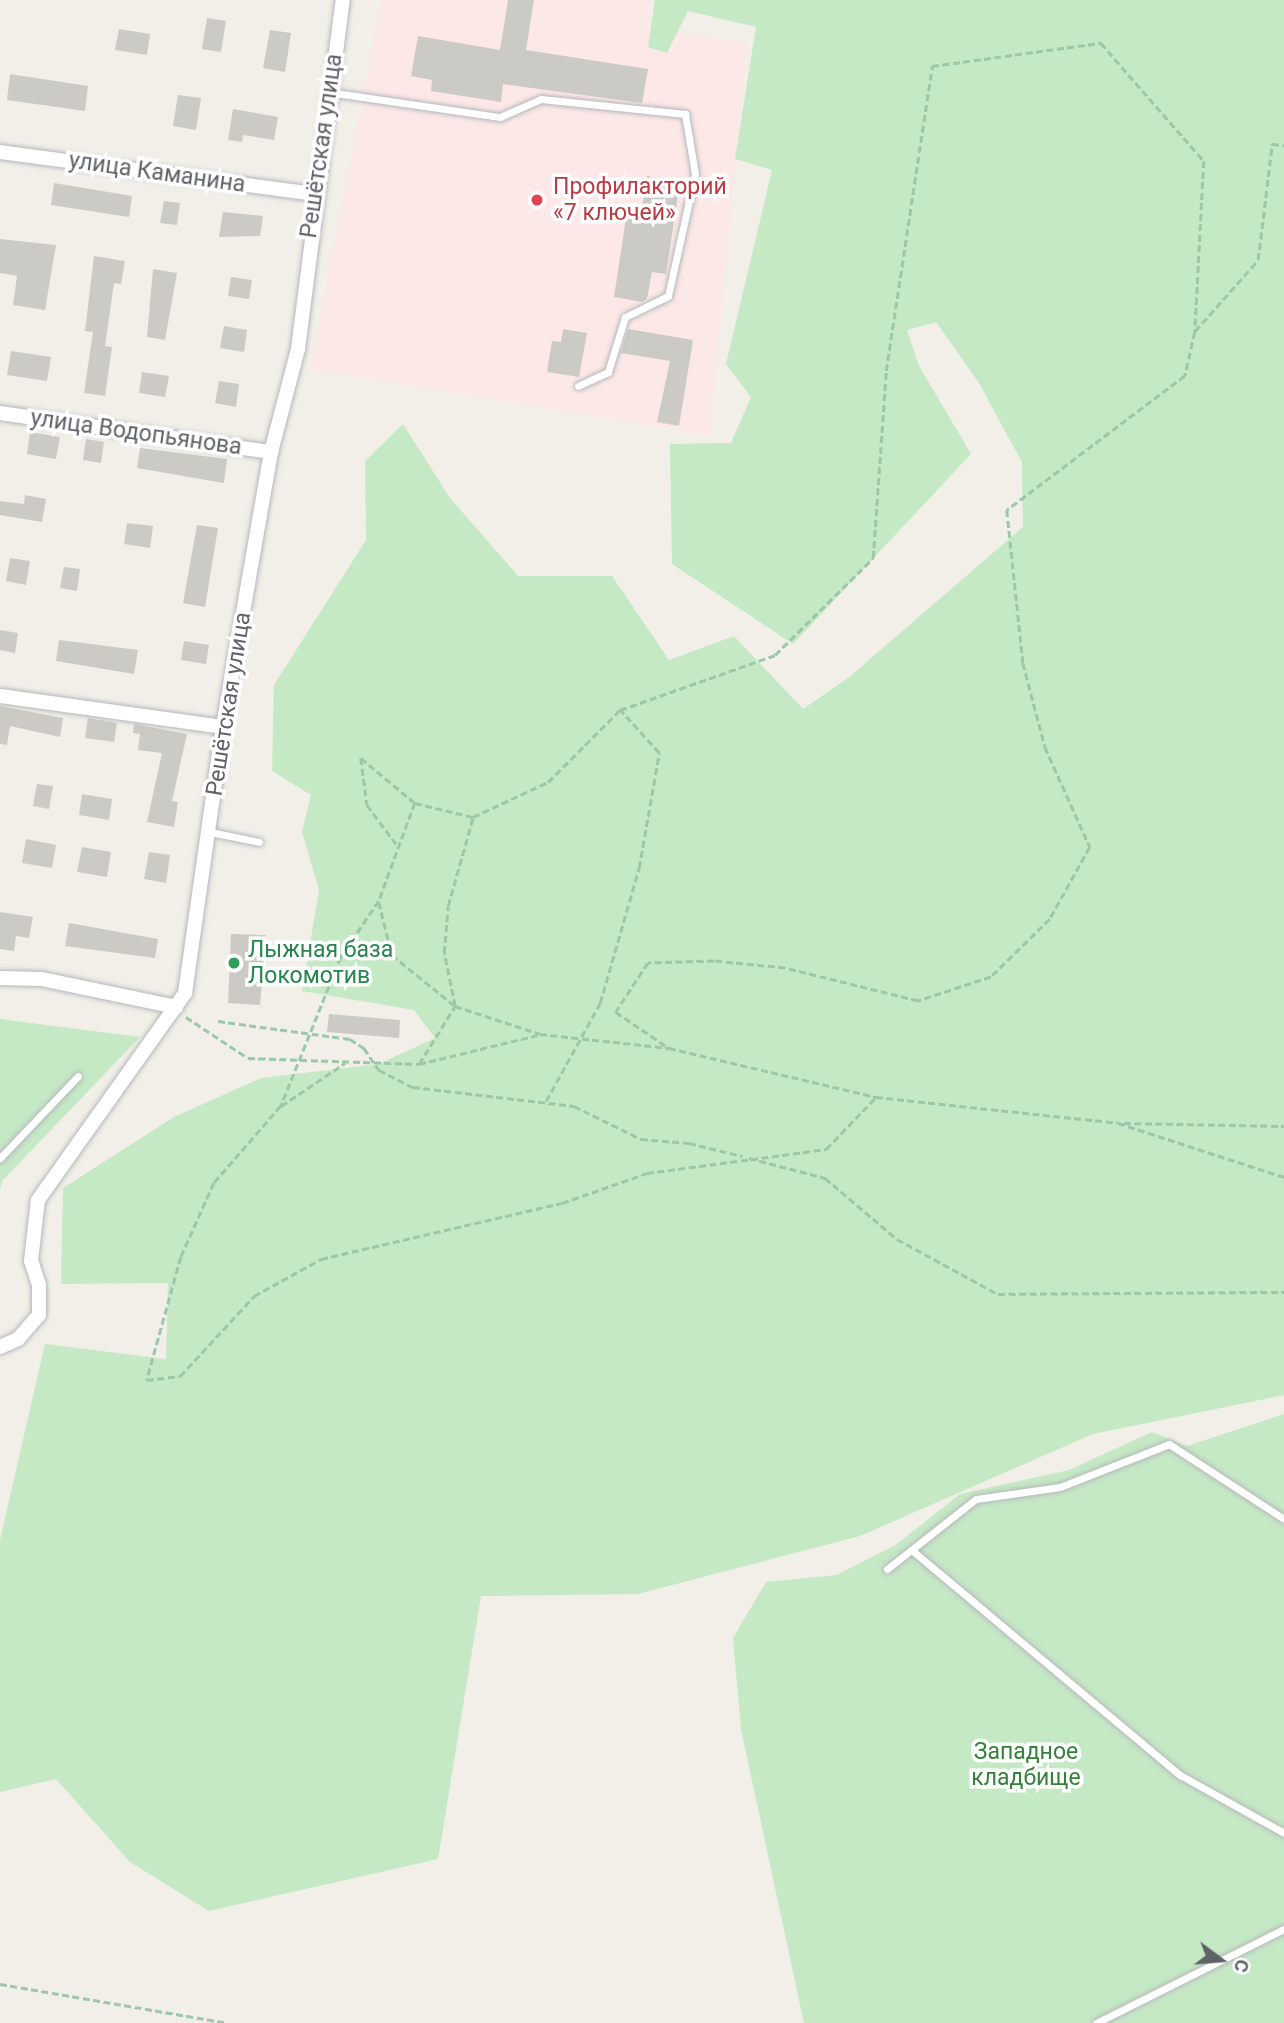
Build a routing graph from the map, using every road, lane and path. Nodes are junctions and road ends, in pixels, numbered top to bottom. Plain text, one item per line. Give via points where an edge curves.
1 (342, 0) edge
2 (328, 92) junction
3 (1284, 145) edge
4 (0, 152) edge
5 (314, 194) junction
6 (1195, 331) junction
7 (578, 386) dead end
8 (0, 413) edge
9 (271, 453) junction
10 (0, 696) edge
11 (620, 710) junction
12 (223, 727) junction
13 (415, 803) junction
14 (473, 817) junction
15 (210, 832) junction
16 (259, 842) dead end
17 (397, 845) junction
18 (379, 901) junction
19 (0, 978) edge
20 (455, 1006) junction
21 (176, 1007) junction
22 (218, 1020) dead end
23 (311, 1034) junction
24 (540, 1034) junction
25 (581, 1038) junction
26 (669, 1048) junction
27 (300, 1060) junction
28 (347, 1061) junction
29 (374, 1062) junction
30 (419, 1064) junction
31 (78, 1076) dead end
32 (876, 1097) junction
33 (545, 1103) junction
34 (281, 1106) junction
35 (1118, 1123) junction
36 (1284, 1126) edge
37 (745, 1157) junction
38 (0, 1158) edge
39 (1284, 1177) edge
40 (1284, 1292) edge
41 (0, 1347) edge
42 (1284, 1519) edge
43 (914, 1552) junction
44 (887, 1569) dead end
45 (1284, 1833) edge
46 (1284, 1929) edge
47 (0, 1984) edge
48 (227, 2023) edge
49 (1096, 2023) edge

1 - 2 street, Решётская улица
2 - 5 street, Решётская улица
2 - 7 lane via 500,117 541,99 685,114 695,174 668,296 625,317 608,372
3 - 6 path via 1272,144 1258,260
4 - 5 street, улица Каманина
5 - 9 street, Решётская улица via 298,349
6 - 11 path via 1204,161 1101,43 932,66 886,372 873,558 775,655
6 - 26 path via 1185,376 1007,510 1023,663 1045,747 1090,847 1050,919 991,977 918,1001 785,968 714,961 648,963 616,1012
8 - 9 street, улица Водопьянова
9 - 12 street, Решётская улица
10 - 12 street
11 - 14 path via 548,782
11 - 25 path via 659,753 639,868 600,1003
12 - 15 street, Решётская улица
13 - 14 path
13 - 17 path
13 - 17 path via 361,758 367,805
14 - 20 path via 448,906 444,953
15 - 16 lane
15 - 21 street, Решётская улица via 185,993
17 - 18 path
18 - 20 path via 392,955
18 - 23 path via 341,957
19 - 21 street via 42,979
20 - 24 path
20 - 30 path
21 - 27 path via 248,1058
21 - 41 street, Решётская улица via 38,1200 32,1261 39,1286 39,1315 19,1339
22 - 23 path
23 - 27 path
23 - 29 path via 349,1040
24 - 25 path
24 - 30 path
25 - 26 path
25 - 33 path
26 - 32 path
27 - 28 path
27 - 34 path
28 - 29 path
28 - 34 path
29 - 30 path
29 - 33 path via 413,1087
31 - 38 lane
32 - 35 path
32 - 37 path via 826,1149
33 - 37 path via 574,1106 640,1139 689,1143
34 - 37 path via 214,1183 181,1257 147,1380 180,1376 254,1296 321,1259 562,1203 647,1172
35 - 36 path
35 - 39 path
37 - 40 path via 825,1178 897,1239 998,1294
42 - 43 lane via 1169,1444 1060,1487 976,1499
43 - 44 lane
43 - 45 lane via 1180,1775
46 - 49 lane
47 - 48 path

